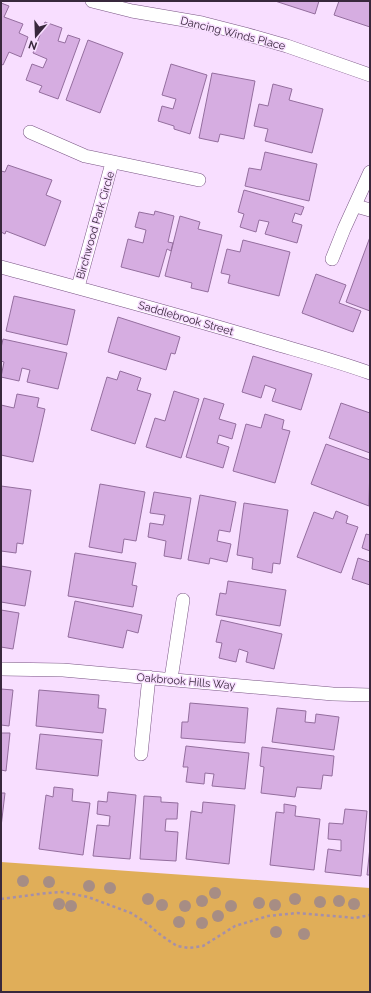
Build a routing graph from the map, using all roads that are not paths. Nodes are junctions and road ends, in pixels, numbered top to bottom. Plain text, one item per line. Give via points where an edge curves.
1 (92, 1) edge
2 (370, 75) edge
3 (30, 132) dead end
4 (112, 163) junction
5 (370, 172) edge
6 (199, 180) dead end
7 (356, 206) junction
8 (370, 210) edge
9 (332, 259) dead end
10 (1, 267) edge
11 (78, 287) junction
12 (370, 374) edge
13 (183, 600) dead end
14 (1, 669) edge
15 (149, 677) junction
16 (171, 679) junction
17 (370, 695) edge
18 (141, 754) dead end

1 - 2 street, Dancing Winds Place via 245,34
3 - 4 street, Birchwood Park Circle via 85,156
4 - 6 street, Birchwood Park Circle
4 - 11 street, Birchwood Park Circle
5 - 7 street
7 - 8 street
7 - 9 street
10 - 11 street, Saddlebrook Street
11 - 12 street, Saddlebrook Street via 342,363
13 - 16 street
14 - 15 street, Oakbrook Hills Way via 63,670
15 - 16 street, Oakbrook Hills Way
15 - 18 street
16 - 17 street, Oakbrook Hills Way

